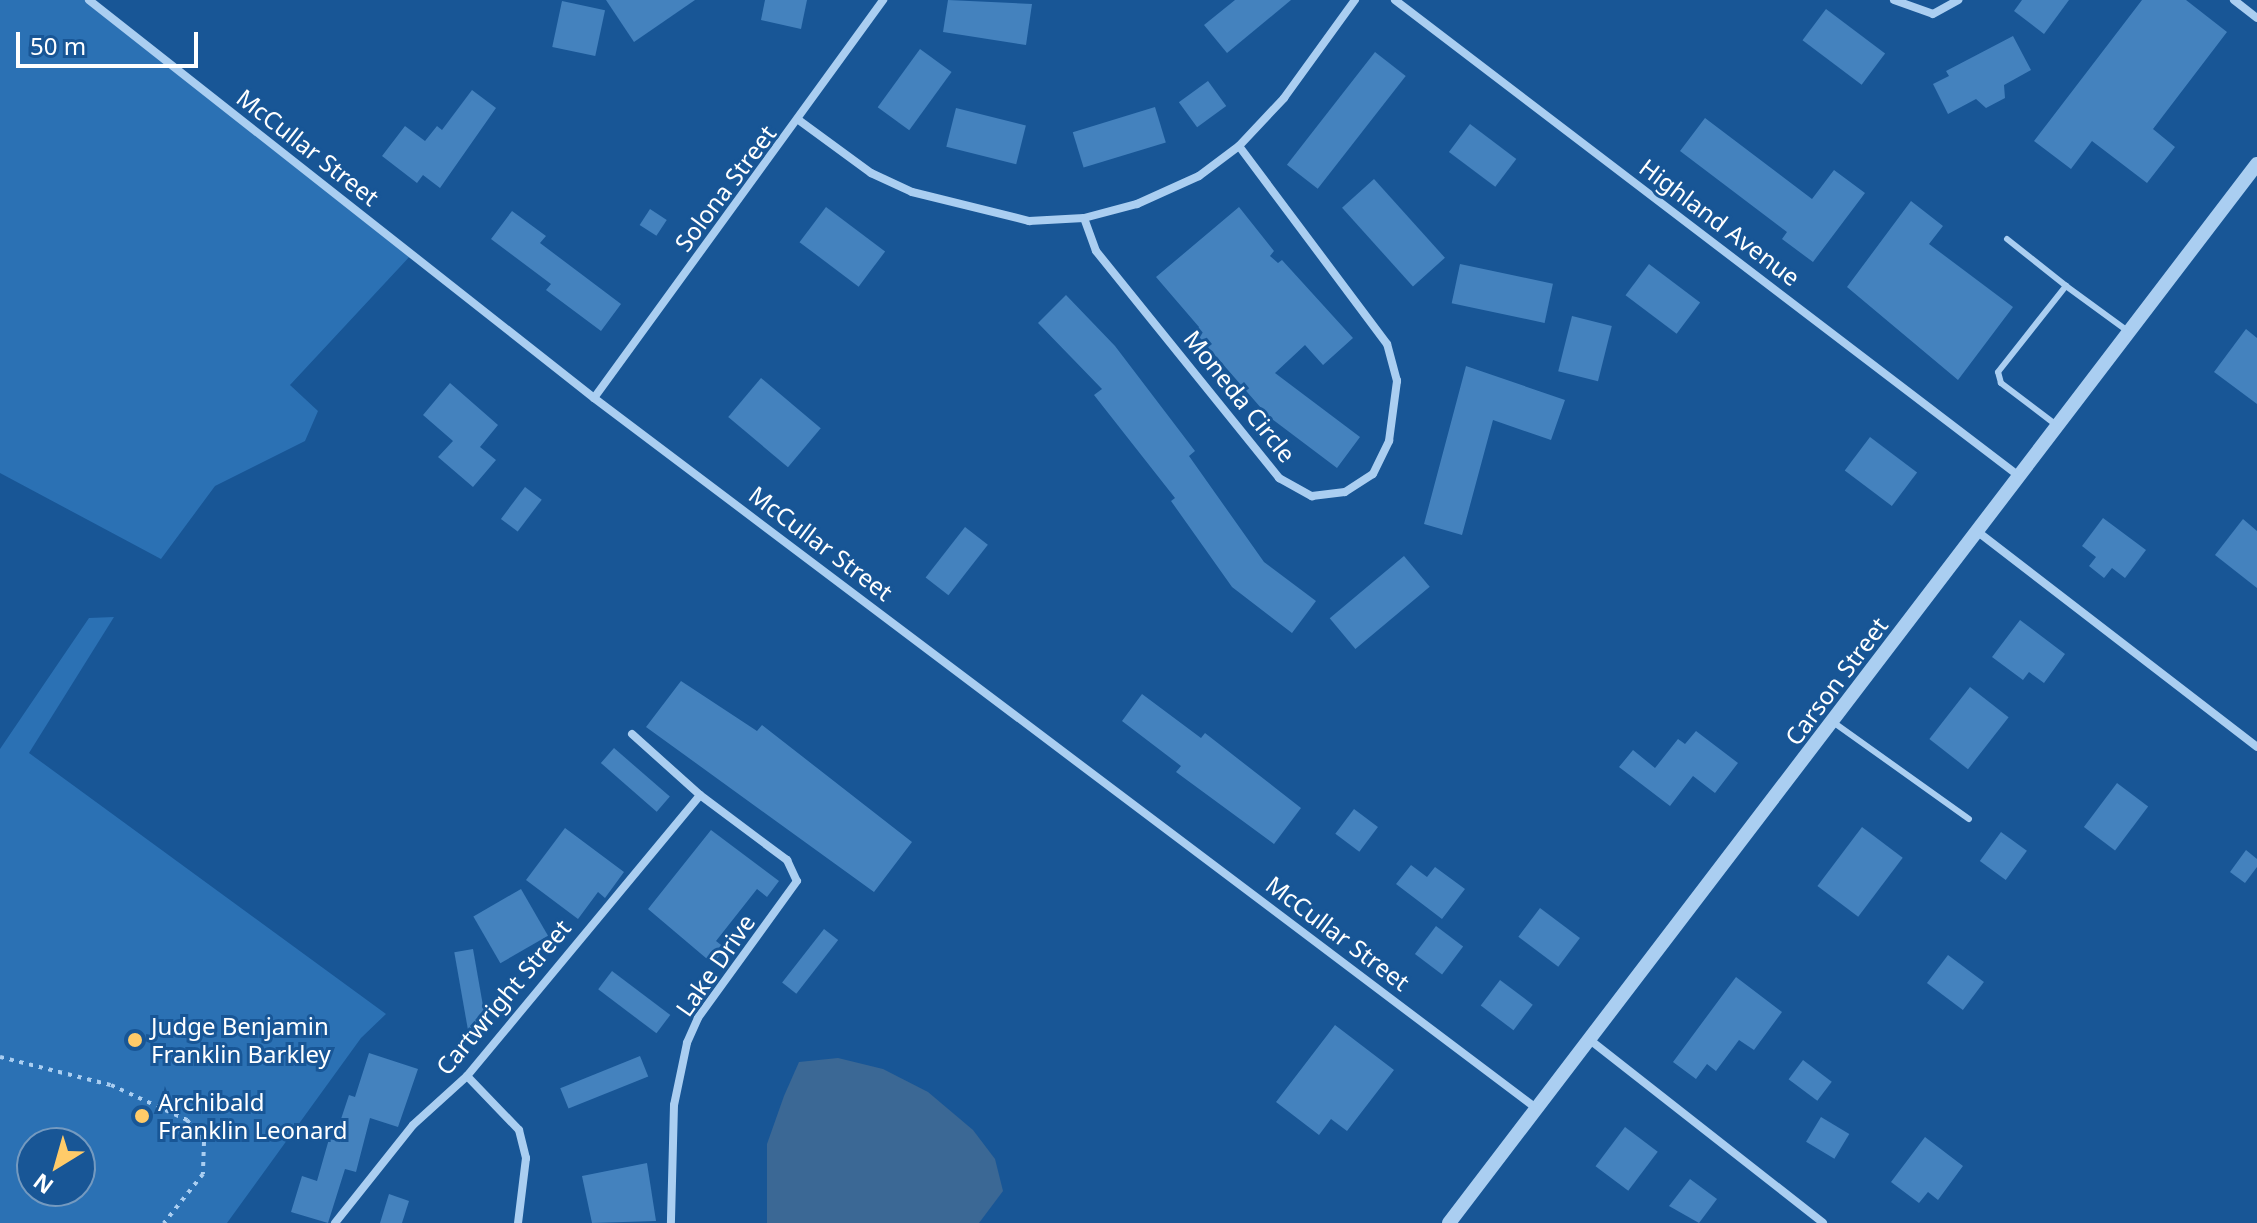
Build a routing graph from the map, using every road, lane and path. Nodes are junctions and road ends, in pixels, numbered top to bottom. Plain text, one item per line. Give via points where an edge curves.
1 (89, 0) edge
2 (883, 0) edge
3 (1355, 0) edge
4 (1395, 0) edge
5 (1894, 0) edge
6 (1958, 0) edge
7 (2234, 0) edge
8 (2257, 18) edge
9 (800, 121) junction
10 (1239, 146) junction
11 (2257, 164) edge
12 (1084, 218) junction
13 (2007, 239) dead end
14 (2066, 286) junction
15 (2129, 332) junction
16 (594, 398) junction
17 (2058, 426) junction
18 (2020, 477) junction
19 (1978, 532) junction
20 (1833, 722) junction
21 (632, 734) dead end
22 (2257, 747) edge
23 (700, 795) junction
24 (1969, 819) dead end
25 (1590, 1040) junction
26 (0, 1057) edge
27 (467, 1076) junction
28 (1536, 1108) junction
29 (164, 1223) edge
30 (335, 1223) edge
31 (518, 1223) edge
32 (671, 1223) edge
33 (1449, 1223) edge
34 (1823, 1223) edge

1 - 16 street, McCullar Street
2 - 9 street, Solona Street
3 - 10 street via 1284,98
4 - 18 street, Highland Avenue
5 - 6 street via 1933,14
7 - 8 street
9 - 12 street via 871,173 912,192 1029,221
9 - 16 street, Solona Street
10 - 12 street via 1199,176 1137,204
10 - 12 street, Moneda Circle via 1387,344 1397,381 1389,441 1373,474 1345,492 1312,496 1279,478 1096,251
11 - 15 street, Carson Street
13 - 14 lane
14 - 15 lane
14 - 17 lane via 1998,372 2001,383
15 - 17 street, Carson Street
16 - 28 street, McCullar Street
17 - 18 street, Carson Street
18 - 19 street, Carson Street
19 - 20 street, Carson Street
19 - 22 street
20 - 24 lane
20 - 25 street, Carson Street
21 - 23 street
23 - 27 street, Cartwright Street
23 - 32 street, Lake Drive via 787,860 797,881 698,1018 687,1043 674,1105
25 - 28 street, Carson Street
25 - 34 street
26 - 29 path via 111,1085 187,1120 204,1142 203,1174
27 - 30 street, Cartwright Street via 413,1125
27 - 31 street via 519,1130 526,1158
28 - 33 street, Carson Street

